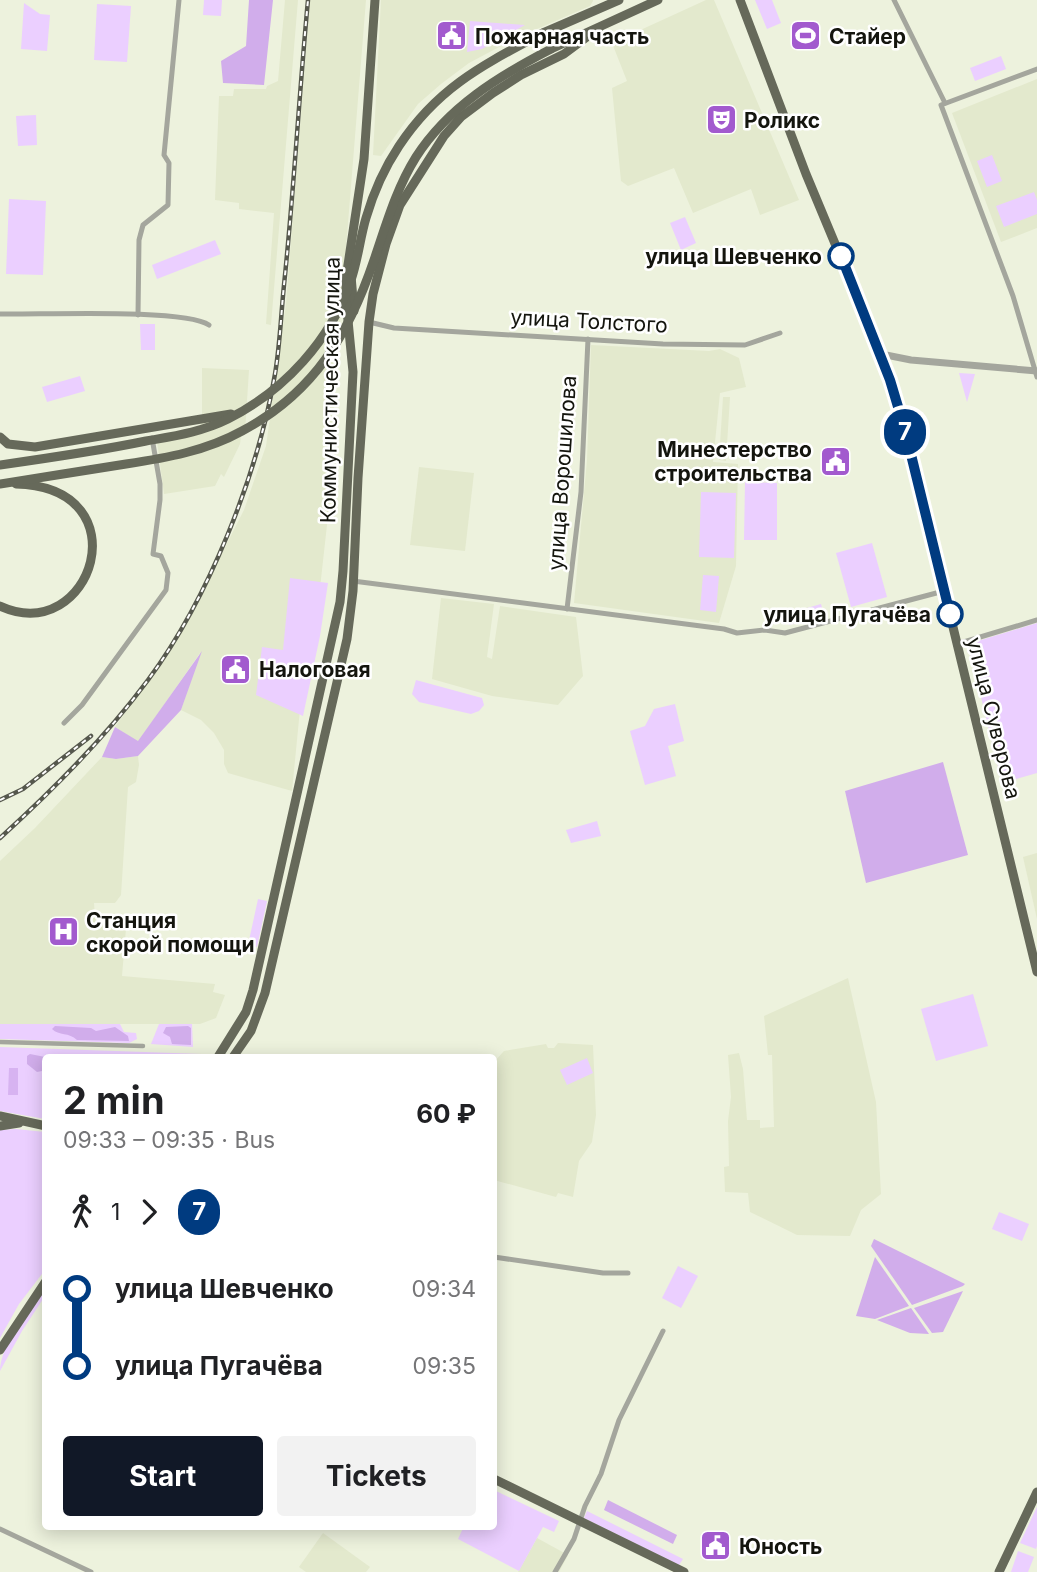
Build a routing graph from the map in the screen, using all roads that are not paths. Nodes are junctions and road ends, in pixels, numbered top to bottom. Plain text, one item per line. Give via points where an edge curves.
1 (178, 0) edge
2 (375, 0) edge
3 (619, 0) edge
4 (658, 0) edge
5 (732, 0) edge
6 (894, 0) edge
7 (741, 2) edge
8 (599, 28) junction
9 (1037, 69) edge
10 (943, 104) junction
11 (350, 250) junction
12 (354, 303) junction
13 (371, 309) junction
14 (0, 314) edge
15 (138, 315) junction
16 (369, 322) junction
17 (209, 325) dead end
18 (780, 333) dead end
19 (588, 339) junction
20 (881, 354) junction
21 (352, 358) junction
22 (1036, 373) edge
23 (243, 411) junction
24 (0, 437) edge
25 (0, 464) edge
26 (0, 484) edge
27 (343, 579) junction
28 (354, 581) junction
29 (944, 591) junction
30 (0, 606) edge
31 (567, 609) junction
32 (1037, 620) edge
33 (957, 644) junction
34 (64, 723) dead end
35 (1037, 972) edge
36 (0, 1042) edge
37 (143, 1046) dead end
38 (220, 1054) edge
39 (235, 1054) edge
40 (0, 1116) edge
41 (34, 1123) junction
42 (42, 1124) edge
43 (0, 1126) edge
44 (497, 1257) edge
45 (628, 1273) dead end
46 (42, 1287) edge
47 (663, 1331) dead end
48 (0, 1350) edge
49 (497, 1480) edge
50 (1037, 1492) edge
51 (579, 1520) junction
52 (0, 1528) edge
53 (91, 1572) edge
54 (555, 1572) edge
55 (684, 1572) edge
56 (1001, 1572) edge

1 - 15 street via 164,155 169,163 168,205 143,225
2 - 11 main road, Коммунистическая улица via 364,159
3 - 23 main road, bridge via 543,33 445,92 398,147 376,191 351,279 331,323 299,367
4 - 8 main road
5 - 7 main road
6 - 10 street
7 - 20 main road, улица Суворова
8 - 13 main road, Коммунистическая улица via 564,54 493,93 444,136 400,205
8 - 26 main road, bridge via 551,49 476,94 432,135 395,199 348,326 313,378 284,403 240,433 177,456
9 - 10 street
10 - 22 street
11 - 12 main road
11 - 21 main road, Коммунистическая улица via 346,300
12 - 13 main road via 361,312
12 - 21 main road
13 - 16 main road, Коммунистическая улица
14 - 15 street
15 - 17 street via 192,318
16 - 19 street, улица Толстого via 394,328
16 - 28 main road, Коммунистическая улица
18 - 19 street, улица Толстого via 745,345
19 - 31 street, улица Ворошилова via 580,492
20 - 22 street
20 - 29 main road, улица Суворова via 905,430
21 - 27 main road, Коммунистическая улица
23 - 24 main road, bridge via 35,447 8,444
23 - 25 main road, bridge via 192,433
25 - 34 street via 152,438 160,484 153,555 161,556 168,573 166,590
26 - 30 main road, bridge via 37,485 57,492 82,513 93,544 87,575 64,602 30,613
27 - 28 main road
27 - 38 main road, Коммунистическая улица via 256,979 246,1012
28 - 31 street
28 - 39 main road, Коммунистическая улица via 347,639 265,993 251,1031
29 - 31 street via 785,633 737,633
29 - 33 main road, улица Суворова
32 - 33 street
33 - 35 main road, улица Суворова
36 - 37 street
40 - 41 main road
41 - 42 main road
41 - 43 main road
44 - 45 street
46 - 48 main road
47 - 51 street via 619,1420
49 - 51 main road
50 - 56 main road
51 - 54 street
51 - 55 main road
52 - 53 street

